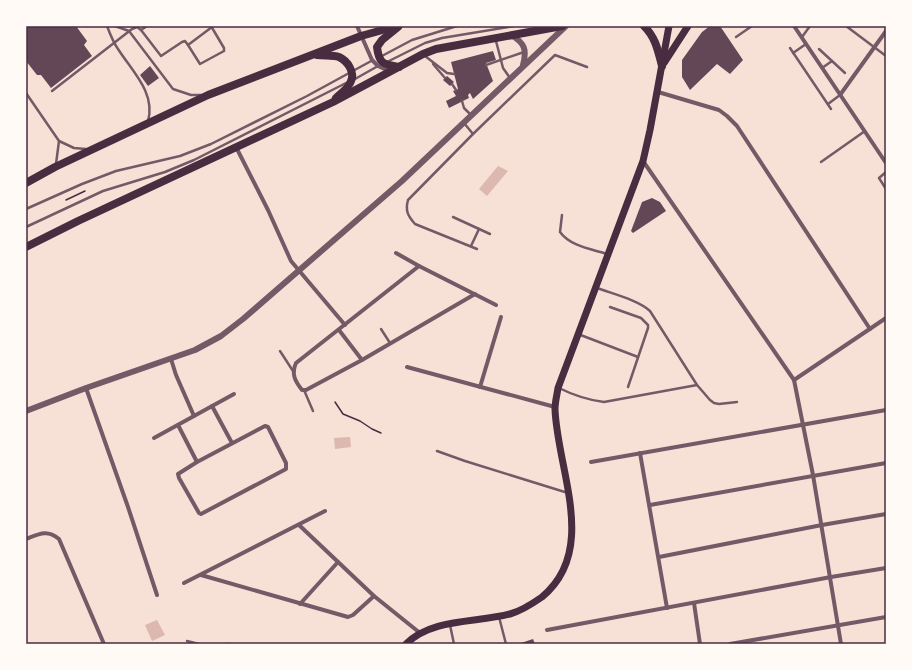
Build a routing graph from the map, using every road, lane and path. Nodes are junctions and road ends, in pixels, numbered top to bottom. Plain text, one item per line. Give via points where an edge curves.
1 (107, 26) edge
2 (115, 26) edge
3 (147, 26) edge
4 (211, 26) edge
5 (356, 26) edge
6 (398, 26) edge
7 (457, 26) edge
8 (514, 26) edge
9 (562, 26) edge
10 (566, 26) edge
11 (644, 26) edge
12 (669, 26) edge
13 (688, 26) edge
14 (752, 26) edge
15 (794, 26) edge
16 (810, 26) edge
17 (846, 26) edge
18 (141, 30) junction
19 (886, 31) edge
20 (129, 32) junction
21 (511, 35) junction
22 (361, 36) junction
23 (736, 37) dead end
24 (495, 38) junction
25 (802, 38) junction
26 (114, 43) junction
27 (806, 44) junction
28 (188, 45) junction
29 (874, 47) junction
30 (790, 48) dead end
31 (819, 48) dead end
32 (525, 52) junction
33 (793, 53) junction
34 (423, 54) junction
35 (314, 55) junction
36 (886, 56) edge
37 (501, 60) junction
38 (832, 61) junction
39 (378, 62) junction
40 (432, 62) junction
41 (486, 65) dead end
42 (523, 65) junction
43 (662, 66) junction
44 (399, 67) junction
45 (587, 68) dead end
46 (822, 68) junction
47 (352, 71) junction
48 (390, 72) junction
49 (845, 73) dead end
50 (454, 74) dead end
51 (445, 78) dead end
52 (510, 78) junction
53 (352, 80) junction
54 (452, 84) dead end
55 (456, 90) dead end
56 (52, 91) dead end
57 (658, 92) junction
58 (26, 94) edge
59 (208, 95) junction
60 (840, 95) junction
61 (27, 98) edge
62 (462, 101) dead end
63 (333, 102) junction
64 (828, 104) junction
65 (831, 109) dead end
66 (471, 115) junction
67 (464, 123) junction
68 (146, 125) junction
69 (865, 131) junction
70 (473, 134) junction
71 (59, 141) junction
72 (236, 147) junction
73 (95, 149) junction
74 (643, 161) junction
75 (821, 162) dead end
76 (886, 163) edge
77 (55, 167) junction
78 (886, 172) edge
79 (26, 184) edge
80 (886, 189) edge
81 (85, 191) dead end
82 (66, 200) dead end
83 (26, 210) edge
84 (562, 215) dead end
85 (452, 218) dead end
86 (26, 227) edge
87 (479, 229) junction
88 (490, 234) dead end
89 (471, 246) junction
90 (26, 247) edge
91 (477, 249) dead end
92 (396, 252) dead end
93 (608, 254) junction
94 (418, 266) junction
95 (299, 270) junction
96 (596, 287) junction
97 (475, 294) junction
98 (496, 305) dead end
99 (610, 307) dead end
100 (502, 317) dead end
101 (886, 318) edge
102 (345, 325) junction
103 (381, 329) dead end
104 (870, 329) junction
105 (339, 330) junction
106 (578, 334) junction
107 (390, 343) junction
108 (280, 351) dead end
109 (638, 357) junction
110 (171, 359) junction
111 (362, 360) junction
112 (407, 367) dead end
113 (293, 371) junction
114 (794, 380) junction
115 (697, 385) junction
116 (628, 386) dead end
117 (480, 387) junction
118 (86, 388) junction
119 (558, 388) junction
120 (303, 390) junction
121 (234, 394) dead end
122 (335, 402) dead end
123 (737, 402) dead end
124 (212, 406) junction
125 (555, 407) junction
126 (886, 410) edge
127 (26, 411) edge
128 (313, 411) dead end
129 (194, 416) junction
130 (803, 423) junction
131 (178, 425) junction
132 (381, 433) dead end
133 (154, 438) dead end
134 (232, 443) junction
135 (437, 451) dead end
136 (640, 453) junction
137 (197, 462) junction
138 (591, 462) dead end
139 (886, 463) edge
140 (813, 475) junction
141 (568, 493) junction
142 (650, 505) junction
143 (325, 511) dead end
144 (886, 514) edge
145 (299, 525) junction
146 (822, 525) junction
147 (26, 539) edge
148 (659, 557) junction
149 (338, 562) junction
150 (886, 568) edge
151 (201, 575) junction
152 (831, 577) junction
153 (184, 583) dead end
154 (158, 595) dead end
155 (374, 596) junction
156 (694, 603) junction
157 (300, 604) junction
158 (667, 608) junction
159 (499, 617) junction
160 (886, 617) edge
161 (450, 625) junction
162 (838, 625) junction
163 (547, 630) dead end
164 (420, 633) junction
165 (186, 640) dead end
166 (104, 644) edge
167 (199, 644) edge
168 (225, 644) edge
169 (230, 644) edge
170 (406, 644) edge
171 (454, 644) edge
172 (506, 644) edge
173 (700, 644) edge
174 (730, 644) edge
175 (841, 644) edge

1 - 26 lane
2 - 20 lane
3 - 18 lane
4 - 28 lane
4 - 28 lane via 224,50 200,64
5 - 22 street
6 - 22 main road
6 - 39 main road via 377,47
7 - 39 lane via 412,40
8 - 39 lane via 442,38
9 - 21 main road
10 - 42 street
11 - 43 main road via 656,42
12 - 43 main road
13 - 43 main road
14 - 23 lane
15 - 25 street
16 - 25 lane
17 - 29 lane
18 - 20 lane via 138,27
18 - 28 lane via 161,56 182,42 185,41
19 - 29 street
20 - 26 lane
20 - 59 lane via 173,89 191,95
21 - 24 main road
21 - 32 street via 521,43
22 - 35 main road
22 - 39 street
24 - 34 main road via 436,48
24 - 37 lane
25 - 27 street
26 - 56 lane
26 - 68 lane via 139,78 149,100 150,115
27 - 33 lane
27 - 46 street
29 - 36 lane
29 - 60 street
30 - 33 lane
31 - 38 lane
32 - 37 lane
32 - 42 street
33 - 64 lane
34 - 40 lane
34 - 44 main road
35 - 47 main road via 340,58
35 - 59 main road
37 - 41 lane
37 - 52 lane
38 - 46 lane
38 - 49 lane
39 - 44 main road
39 - 47 lane
39 - 48 street
39 - 53 lane
40 - 50 lane
40 - 51 lane
42 - 52 street
43 - 57 main road
44 - 48 main road
45 - 70 lane via 555,55
46 - 60 street
47 - 53 main road
47 - 83 lane via 266,118 211,144 180,156 116,171
48 - 63 main road
52 - 66 street
53 - 63 main road
53 - 86 lane via 194,160 165,172 103,191
54 - 55 lane
57 - 74 main road
57 - 104 street via 718,110 732,121
58 - 61 lane
59 - 68 main road
60 - 64 lane
60 - 69 street
61 - 71 lane
62 - 66 lane via 464,108
63 - 72 main road
64 - 65 lane
66 - 67 street
67 - 70 lane
67 - 95 street via 402,181
68 - 73 main road
69 - 75 lane
69 - 76 street
70 - 89 lane via 408,200 406,208 408,216 415,224
71 - 73 lane via 74,148
71 - 77 lane
72 - 90 main road
72 - 95 street via 292,261
73 - 77 main road
74 - 93 main road
74 - 114 street
77 - 79 main road
78 - 80 lane via 879,178
81 - 82 path
84 - 93 lane via 560,232 564,237 584,247
85 - 87 lane
87 - 88 lane
87 - 89 lane
89 - 91 lane
92 - 94 street
93 - 96 main road
94 - 97 street
94 - 102 street
95 - 102 street
95 - 110 street via 221,336
96 - 106 main road
96 - 115 lane via 646,307
97 - 98 street
97 - 107 street
99 - 109 lane via 641,318 648,325
100 - 117 street
101 - 104 street
102 - 105 street
103 - 107 lane
104 - 114 street
105 - 111 street
105 - 113 street via 296,363
106 - 109 lane
106 - 119 main road
107 - 111 street
108 - 113 lane
109 - 116 lane
110 - 118 street
110 - 129 street
111 - 120 street
112 - 117 street
113 - 120 street
114 - 130 street
115 - 119 lane via 604,402
115 - 123 lane via 714,403
117 - 125 street
118 - 127 street
118 - 154 street
119 - 125 main road
120 - 128 lane
121 - 124 street
122 - 132 path via 343,414
124 - 129 street
124 - 134 street
125 - 141 main road via 556,427
126 - 130 street
129 - 131 street
130 - 136 street
130 - 140 street
131 - 133 street
131 - 137 street
134 - 137 street
134 - 137 street via 266,426 287,467 201,514 178,476 179,472
135 - 141 lane
136 - 138 street
136 - 142 street
139 - 140 street
140 - 142 street
140 - 146 street
141 - 159 main road via 571,542 567,561 557,580 533,603
142 - 148 street
143 - 145 street
144 - 146 street
145 - 149 street
145 - 151 street
146 - 148 street
146 - 152 street
147 - 166 street via 48,532 59,539
148 - 158 street
149 - 155 street
149 - 157 street
150 - 152 street
151 - 153 street
151 - 157 street
152 - 156 street
152 - 162 street
155 - 157 street via 348,617
155 - 164 street
156 - 158 street
156 - 173 street
158 - 163 street
159 - 161 main road
159 - 172 lane
160 - 162 street
161 - 164 main road
161 - 171 lane
162 - 174 street
162 - 175 street
164 - 170 main road
165 - 167 lane
168 - 169 lane

